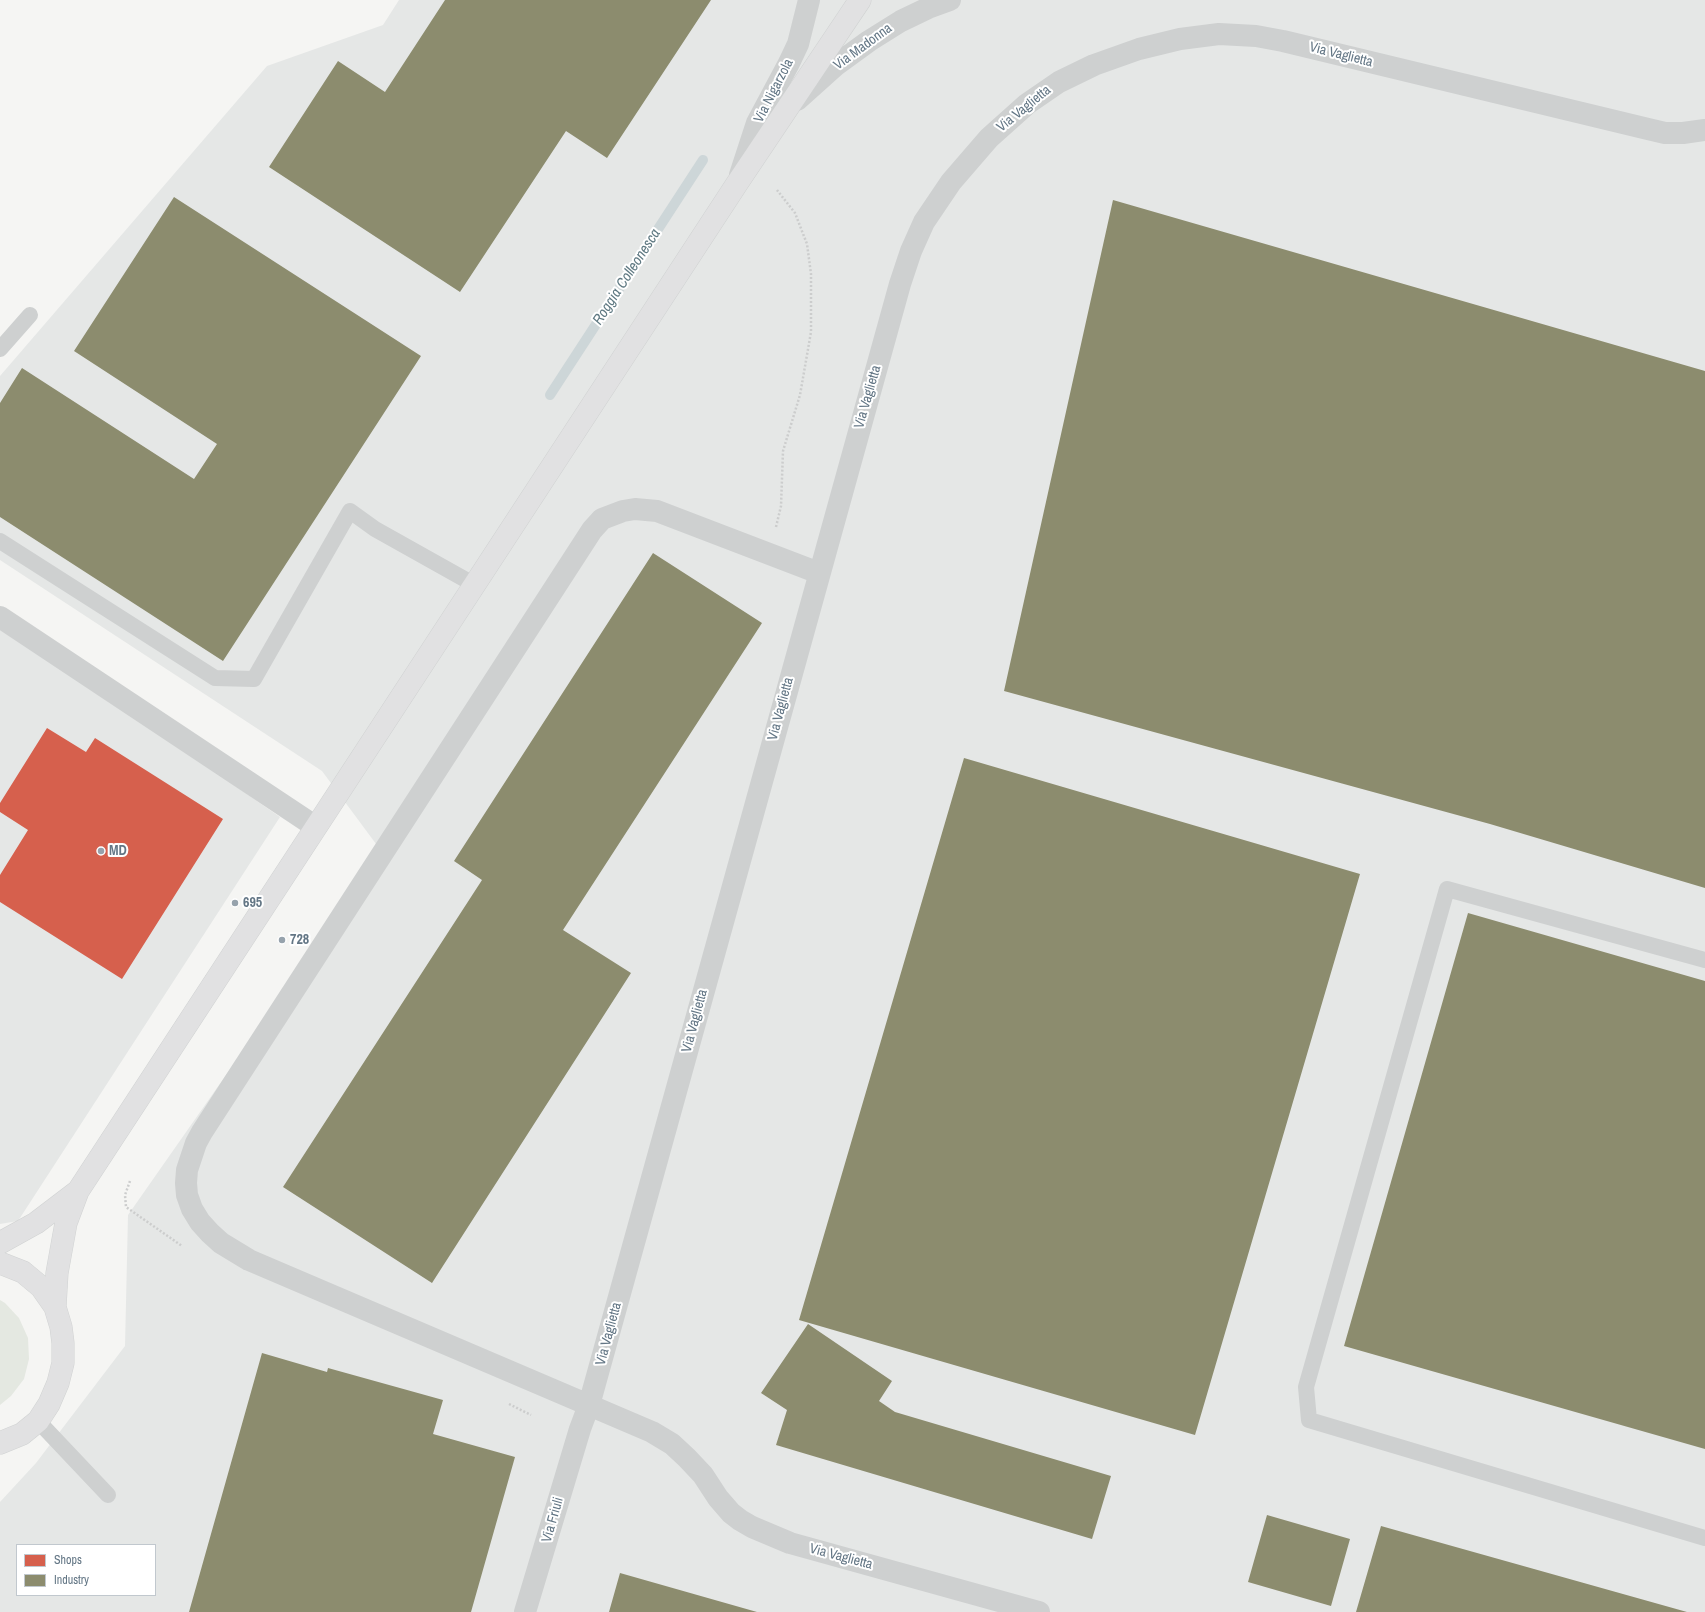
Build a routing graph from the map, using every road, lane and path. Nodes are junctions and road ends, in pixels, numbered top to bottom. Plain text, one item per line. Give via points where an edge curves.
1 (809, 0) edge
2 (860, 0) edge
3 (950, 0) edge
4 (786, 110) junction
5 (1705, 130) edge
6 (738, 182) junction
7 (778, 190) dead end
8 (30, 315) dead end
9 (0, 349) edge
10 (781, 506) dead end
11 (0, 541) edge
12 (819, 573) junction
13 (475, 585) junction
14 (0, 618) edge
15 (316, 827) junction
16 (1705, 960) edge
17 (78, 1191) junction
18 (0, 1243) edge
19 (0, 1263) edge
20 (55, 1307) junction
21 (589, 1405) junction
22 (38, 1421) junction
23 (580, 1429) joint
24 (0, 1443) edge
25 (108, 1494) dead end
26 (1705, 1538) edge
27 (525, 1612) edge
28 (1039, 1612) edge

1 - 6 street, Via Nigarzola via 798,44 757,123
2 - 4 main road
3 - 4 street, Via Madonna via 901,21 869,41 836,65
4 - 6 main road
5 - 12 street, Via Vaglietta via 1683,133 1648,129 1256,36 1219,34 1180,39 1139,49 1076,73 1043,92 989,138 951,182 924,222 900,284
6 - 13 main road
7 - 10 path via 798,220 807,244 811,274 811,332 800,395 783,451
8 - 9 lane
11 - 13 lane via 215,678 254,680 350,511 375,529
12 - 21 street, Via Vaglietta
12 - 21 street via 657,511 635,509 602,519 202,1132 187,1170 187,1195 196,1216 210,1234 235,1252
13 - 15 main road
14 - 15 street
15 - 17 main road
16 - 26 lane via 1447,889 1306,1387 1309,1420
17 - 18 main road via 36,1223
17 - 20 main road via 61,1245
19 - 20 main road via 23,1272 41,1287
20 - 22 main road via 63,1343 62,1363 58,1383
21 - 23 street, Via Vaglietta
21 - 28 street, Via Vaglietta via 647,1430 672,1444 695,1465 731,1513 764,1533 790,1543
22 - 24 main road via 22,1434
22 - 25 lane
23 - 27 street, Via Friuli

